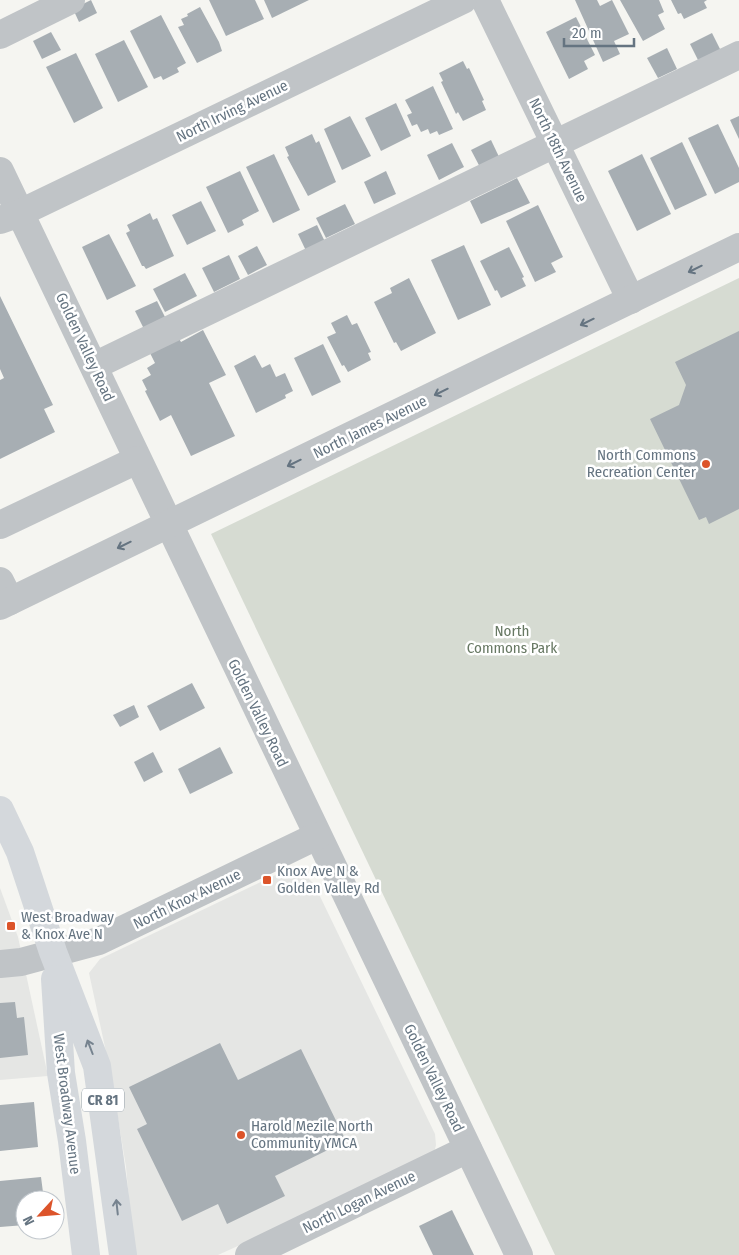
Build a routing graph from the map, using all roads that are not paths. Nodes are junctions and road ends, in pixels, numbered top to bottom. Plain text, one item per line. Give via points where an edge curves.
1 (72, 0) edge
2 (463, 0) edge
3 (485, 0) edge
4 (0, 35) edge
5 (739, 55) edge
6 (555, 145) junction
7 (0, 170) edge
8 (10, 216) edge
9 (739, 247) edge
10 (631, 300) junction
11 (94, 366) junction
12 (138, 460) junction
13 (168, 524) junction
14 (0, 525) edge
15 (3, 596) edge
16 (0, 810) edge
17 (317, 836) junction
18 (8, 846) edge
19 (53, 952) junction
20 (0, 964) edge
21 (468, 1149) junction
22 (86, 1255) edge
23 (123, 1255) edge
24 (250, 1255) edge
25 (519, 1255) edge

1 - 4 street
2 - 8 street, North Irving Avenue
3 - 6 street, North 18th Avenue
5 - 6 street
6 - 10 street, North 18th Avenue
6 - 11 street
7 - 8 street, Golden Valley Road
8 - 11 street, Golden Valley Road
9 -> 10 street, North James Avenue
10 -> 13 street, North James Avenue
11 - 12 street, Golden Valley Road
12 - 13 street, Golden Valley Road
12 - 14 street
13 -> 15 street, North James Avenue
13 - 17 street, Golden Valley Road
16 - 18 main road, West Broadway Avenue / CR 81
17 - 19 street, North Knox Avenue via 99,942
17 - 21 street, Golden Valley Road
18 - 19 main road, West Broadway Avenue / CR 81 via 39,904
19 - 20 street, North Knox Avenue
19 - 22 main road, West Broadway Avenue / CR 81 via 61,1073
23 -> 19 main road, West Broadway Avenue / CR 81 via 97,1066
21 - 24 street, North Logan Avenue
21 - 25 street, Golden Valley Road

